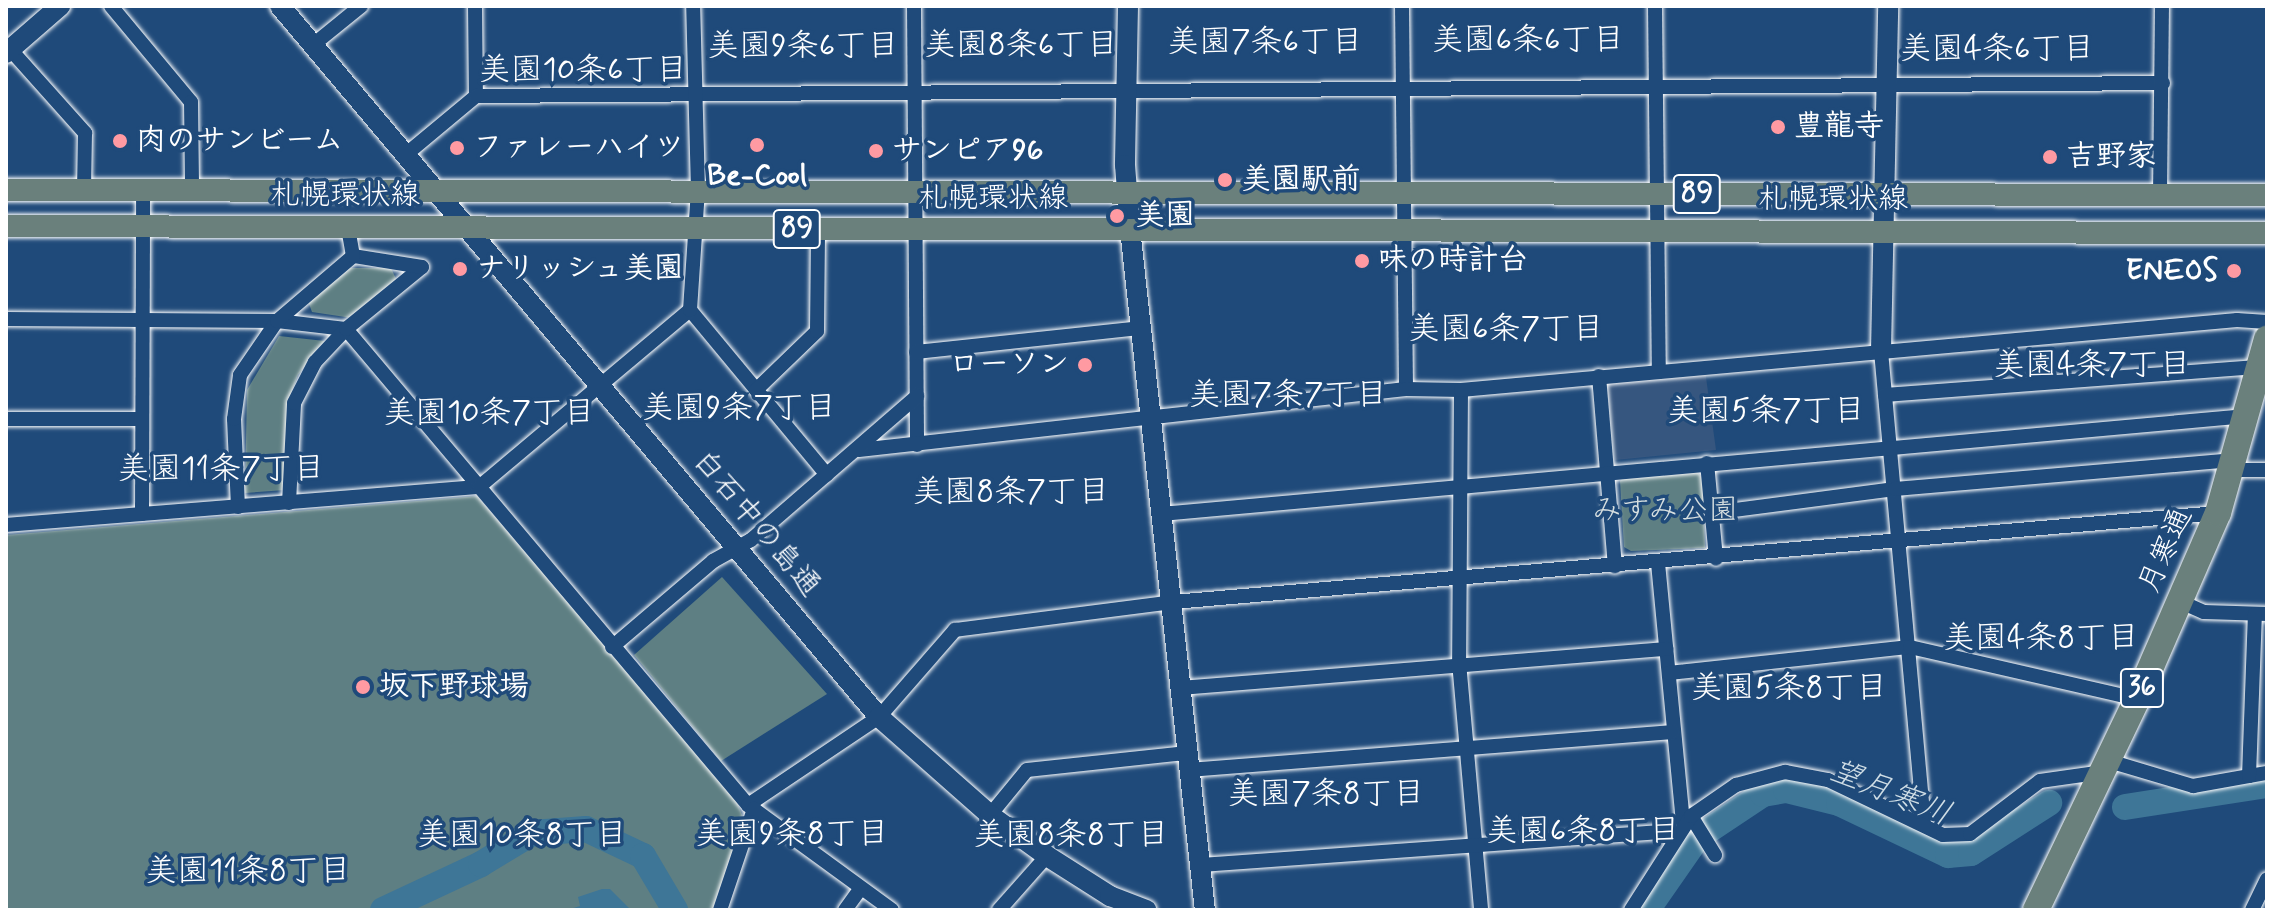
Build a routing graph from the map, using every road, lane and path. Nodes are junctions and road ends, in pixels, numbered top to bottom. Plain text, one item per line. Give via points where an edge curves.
1 (60, 6) edge
2 (111, 6) edge
3 (280, 6) edge
4 (361, 6) edge
5 (475, 6) edge
6 (693, 6) edge
7 (914, 6) edge
8 (1128, 6) edge
9 (1402, 6) edge
10 (1655, 6) edge
11 (1888, 6) edge
12 (2162, 6) edge
13 (313, 45) junction
14 (7, 49) edge
15 (2163, 83) junction
16 (1655, 85) junction
17 (1886, 85) junction
18 (1402, 87) junction
19 (1127, 91) junction
20 (914, 92) junction
21 (694, 94) junction
22 (476, 96) junction
23 (404, 156) junction
24 (6, 190) edge
25 (84, 190) junction
26 (143, 190) junction
27 (192, 190) junction
28 (434, 190) junction
29 (698, 191) junction
30 (916, 192) junction
31 (1885, 192) junction
32 (1127, 193) junction
33 (1402, 193) junction
34 (1657, 194) junction
35 (2160, 195) junction
36 (2267, 195) edge
37 (6, 226) edge
38 (464, 226) junction
39 (697, 227) junction
40 (142, 228) junction
41 (348, 228) junction
42 (818, 229) junction
43 (914, 229) junction
44 (1130, 229) junction
45 (1403, 229) junction
46 (1658, 229) junction
47 (1885, 230) junction
48 (2267, 233) edge
49 (353, 256) junction
50 (690, 310) junction
51 (6, 319) edge
52 (140, 320) junction
53 (277, 321) junction
54 (2267, 322) edge
55 (1142, 328) junction
56 (346, 329) junction
57 (2267, 339) edge
58 (1881, 351) junction
59 (916, 352) junction
60 (2260, 367) junction
61 (1659, 372) junction
62 (1599, 376) junction
63 (601, 383) junction
64 (1406, 389) junction
65 (756, 390) junction
66 (1461, 390) junction
67 (1885, 395) junction
68 (917, 396) junction
69 (2247, 416) junction
70 (1152, 418) junction
71 (6, 419) edge
72 (139, 419) junction
73 (917, 445) junction
74 (859, 450) junction
75 (1889, 450) junction
76 (1707, 463) junction
77 (2234, 465) junction
78 (2267, 470) edge
79 (1609, 474) junction
80 (827, 475) junction
81 (479, 487) junction
82 (1460, 488) junction
83 (1895, 489) junction
84 (289, 503) junction
85 (238, 507) junction
86 (1712, 513) junction
87 (2218, 513) junction
88 (142, 514) junction
89 (1161, 514) junction
90 (6, 525) edge
91 (1901, 539) junction
92 (736, 547) junction
93 (1716, 559) junction
94 (1658, 563) junction
95 (1615, 566) junction
96 (1456, 577) junction
97 (2179, 601) junction
98 (1173, 602) junction
99 (2261, 614) edge
100 (612, 647) junction
101 (1910, 647) junction
102 (1666, 649) junction
103 (1459, 662) junction
104 (1669, 673) junction
105 (1180, 688) junction
106 (2137, 699) junction
107 (879, 717) junction
108 (1673, 732) junction
109 (1465, 749) junction
110 (1188, 762) junction
111 (2106, 767) junction
112 (2267, 773) edge
113 (2249, 776) junction
114 (751, 807) junction
115 (990, 815) junction
116 (1924, 822) junction
117 (1691, 823) junction
118 (1674, 839) junction
119 (1476, 846) junction
120 (1715, 855) dead end
121 (1047, 856) junction
122 (1201, 865) junction
123 (2267, 879) edge
124 (861, 888) junction
125 (720, 910) edge
126 (845, 910) edge
127 (892, 910) edge
128 (999, 910) edge
129 (1146, 910) edge
130 (1205, 910) edge
131 (1481, 910) edge
132 (1631, 910) edge
133 (2036, 910) edge
134 (2252, 910) edge

1 - 14 street
2 - 27 street via 191,102
3 - 13 street, 白石中の島通
4 - 13 street
5 - 22 street
6 - 21 street
7 - 20 street
8 - 19 street
9 - 18 street
10 - 16 street
11 - 17 street
12 - 15 street
13 - 23 street, 白石中の島通
14 - 25 street via 85,133
15 - 17 street
15 - 35 street
16 - 17 street
16 - 18 street
16 - 34 street
17 - 31 street
18 - 19 street
18 - 33 street
19 - 20 street
19 - 32 street
20 - 21 street
20 - 30 street
21 - 22 street
21 - 29 street
22 - 23 street
23 - 28 street, 白石中の島通
24 - 25 main road, 札幌環状線 / 89
25 - 26 main road, 札幌環状線 / 89
26 - 27 main road, 札幌環状線 / 89
26 - 40 street
27 - 28 main road, 札幌環状線 / 89
28 - 29 main road, 札幌環状線 / 89
28 - 38 street, 白石中の島通
29 - 30 main road, 札幌環状線 / 89
29 - 39 street
30 - 32 main road, 札幌環状線 / 89
30 - 43 street
31 - 34 main road, 札幌環状線 / 89
31 - 35 main road, 札幌環状線 / 89
31 - 47 street
32 - 33 main road, 札幌環状線 / 89
32 - 44 street
33 - 34 main road, 札幌環状線 / 89
33 - 45 street
34 - 46 street
35 - 36 main road, 札幌環状線 / 89
37 - 40 main road, 札幌環状線 / 89
38 - 39 main road, 札幌環状線 / 89
38 - 41 main road, 札幌環状線 / 89
38 - 63 street, 白石中の島通
39 - 42 main road, 札幌環状線 / 89
39 - 50 street
40 - 41 main road, 札幌環状線 / 89
40 - 52 street
41 - 49 street
42 - 43 main road, 札幌環状線 / 89
42 - 65 street via 817,331
43 - 44 main road, 札幌環状線 / 89
43 - 59 street
44 - 45 main road, 札幌環状線 / 89
44 - 55 street
45 - 46 main road, 札幌環状線 / 89
45 - 64 street
46 - 47 main road, 札幌環状線 / 89
46 - 61 street
47 - 48 main road, 札幌環状線 / 89
47 - 58 street
49 - 53 street
49 - 56 street via 422,267
50 - 63 street
50 - 65 street
51 - 52 street
52 - 53 street
52 - 72 street
53 - 56 street
53 - 85 street via 240,375 234,419
54 - 58 street
55 - 59 street
55 - 70 street
56 - 81 street
56 - 84 street via 315,362 294,403
57 - 60 highway, 月寒通 / 36
58 - 61 street
58 - 67 street
59 - 68 street
60 - 67 street
60 - 69 highway, 月寒通 / 36
61 - 62 street
62 - 66 street
62 - 79 street
63 - 81 street
63 - 92 street, 白石中の島通
64 - 66 street
64 - 70 street
65 - 80 street
66 - 82 street
67 - 75 street
68 - 73 street
68 - 74 street
69 - 75 street
69 - 77 highway, 月寒通 / 36
70 - 73 street
70 - 89 street
71 - 72 street
72 - 88 street
73 - 74 street
74 - 80 street
75 - 76 street
75 - 83 street
76 - 79 street
76 - 86 street
77 - 78 street
77 - 83 street
77 - 87 highway, 月寒通 / 36
79 - 82 street
79 - 95 street
80 - 92 street
81 - 84 street
81 - 100 street
82 - 89 street
82 - 96 street
83 - 86 street
83 - 91 street
84 - 85 street
85 - 88 street
86 - 93 street
87 - 91 street
87 - 97 highway, 月寒通 / 36
88 - 90 street
89 - 98 street
91 - 93 street
91 - 101 street
92 - 100 street
92 - 107 street, 白石中の島通
93 - 94 street
94 - 95 street
94 - 102 street
95 - 96 street
96 - 98 street
96 - 103 street
97 - 99 street via 2204,612
97 - 106 highway, 月寒通 / 36
98 - 105 street
98 - 107 street via 955,630
99 - 113 street
100 - 114 street
101 - 104 street
101 - 106 street
101 - 116 street
102 - 103 street
102 - 104 street
103 - 105 street
103 - 109 street
104 - 108 street
105 - 110 street
106 - 111 highway, 月寒通 / 36
107 - 114 street
107 - 115 street, 白石中の島通
108 - 109 street
108 - 117 street
109 - 110 street
109 - 119 street
110 - 115 street via 1027,770
110 - 122 street
111 - 113 street via 2193,786
111 - 116 street via 2040,781 1970,834 1943,835
111 - 133 highway, 月寒通 / 36
112 - 113 street
114 - 124 street
114 - 125 street
115 - 121 street, 白石中の島通
116 - 117 street via 1828,780 1785,772 1736,785
117 - 118 street
117 - 120 street
118 - 119 street via 1661,832
118 - 132 street
119 - 122 street
119 - 131 street
121 - 128 street
121 - 129 street, 白石中の島通 via 1110,896
122 - 130 street
123 - 134 street
124 - 126 street
124 - 127 street

